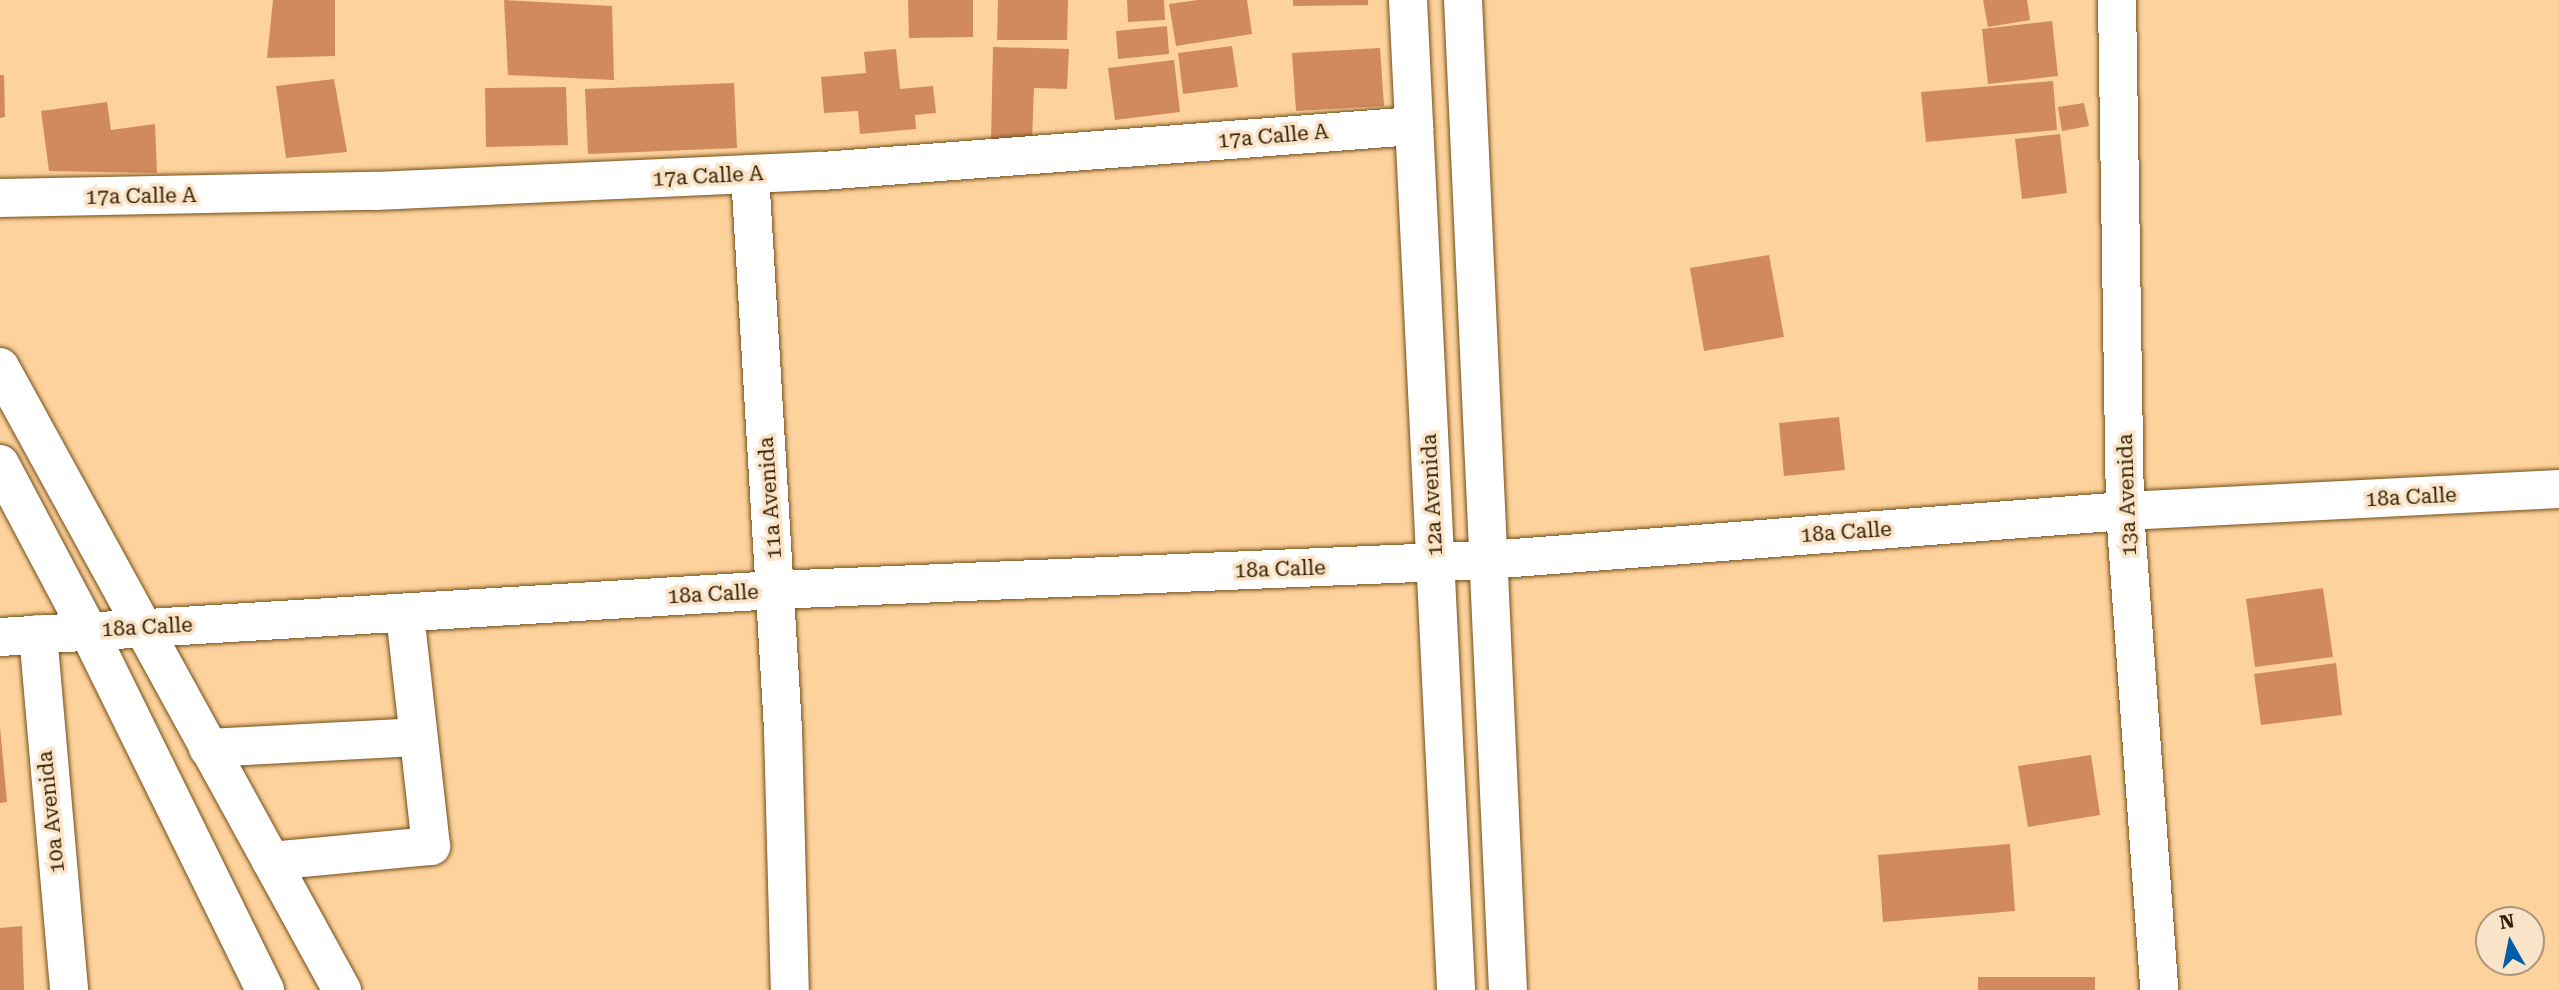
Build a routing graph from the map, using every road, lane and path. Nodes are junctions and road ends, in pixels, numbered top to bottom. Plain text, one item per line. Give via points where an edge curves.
1 (1408, 0) edge
2 (1463, 0) edge
3 (2117, 0) edge
4 (1414, 126) junction
5 (750, 174) junction
6 (0, 198) edge
7 (0, 368) edge
8 (0, 464) edge
9 (2559, 489) edge
10 (2125, 511) junction
11 (1488, 560) junction
12 (1436, 562) junction
13 (775, 590) junction
14 (405, 612) junction
15 (141, 628) junction
16 (88, 630) junction
17 (38, 634) junction
18 (0, 637) edge
19 (416, 737) junction
20 (208, 748) junction
21 (271, 861) junction
22 (69, 990) edge
23 (265, 990) edge
24 (342, 990) edge
25 (790, 990) edge
26 (1456, 990) edge
27 (1508, 990) edge
28 (2159, 990) edge

1 - 4 street, 12a Avenida
2 - 11 street
3 - 10 street, 13a Avenida
4 - 5 street, 17a Calle A
4 - 12 street, 12a Avenida
5 - 6 street, 17a Calle A via 375,191
5 - 13 street, 11a Avenida
7 - 15 street
8 - 16 street
9 - 10 street, 18a Calle
10 - 11 street, 18a Calle
10 - 28 street, 13a Avenida
11 - 12 street, 18a Calle
11 - 27 street
12 - 13 street, 18a Calle
12 - 26 street, 12a Avenida
13 - 14 street, 18a Calle
13 - 25 street, 11a Avenida
14 - 15 street, 18a Calle
14 - 19 street
15 - 16 street, 18a Calle
15 - 20 street
16 - 17 street, 18a Calle
16 - 23 street
17 - 18 street, 18a Calle
17 - 22 street, 10a Avenida
19 - 20 street
19 - 21 street via 431,846
20 - 21 street
21 - 24 street

